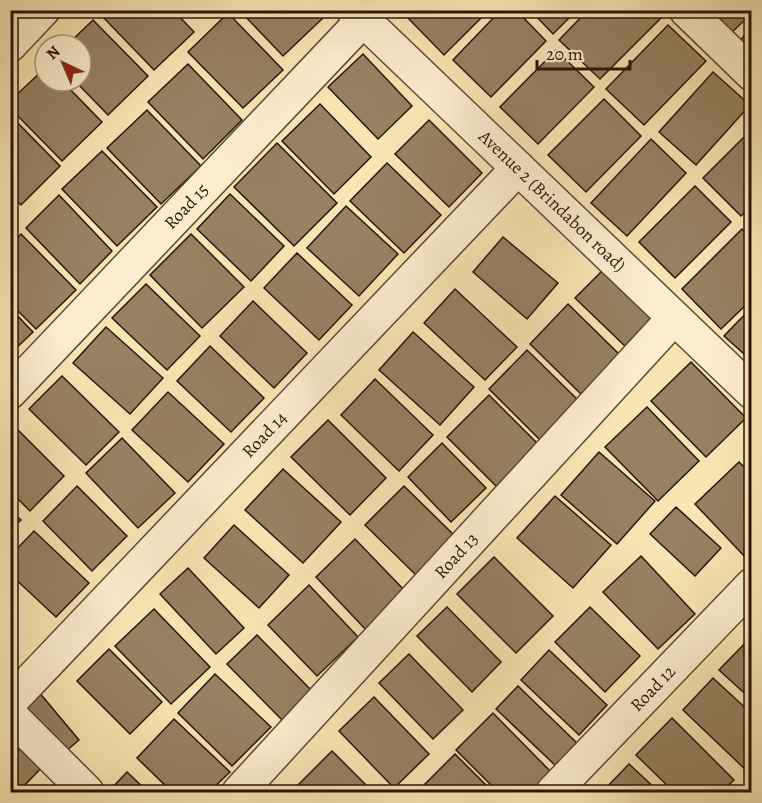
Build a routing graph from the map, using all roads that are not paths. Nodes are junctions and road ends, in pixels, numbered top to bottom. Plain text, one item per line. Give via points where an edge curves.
1 (43, 10) edge
2 (686, 10) edge
3 (358, 15) edge
4 (10, 45) edge
5 (752, 74) edge
6 (518, 168) junction
7 (675, 318) junction
8 (10, 392) edge
9 (752, 392) edge
10 (752, 585) edge
11 (10, 702) edge
12 (10, 714) edge
13 (87, 792) edge
14 (239, 792) edge
15 (554, 792) edge

1 - 4 street
2 - 5 street
3 - 6 street, Avenue 2 (Brindabon road)
3 - 8 street, Road 15
6 - 7 street, Avenue 2 (Brindabon road)
6 - 11 street, Road 14
7 - 9 street, Avenue 2 (Brindabon road)
7 - 14 street, Road 13
10 - 15 street, Road 12
12 - 13 street

